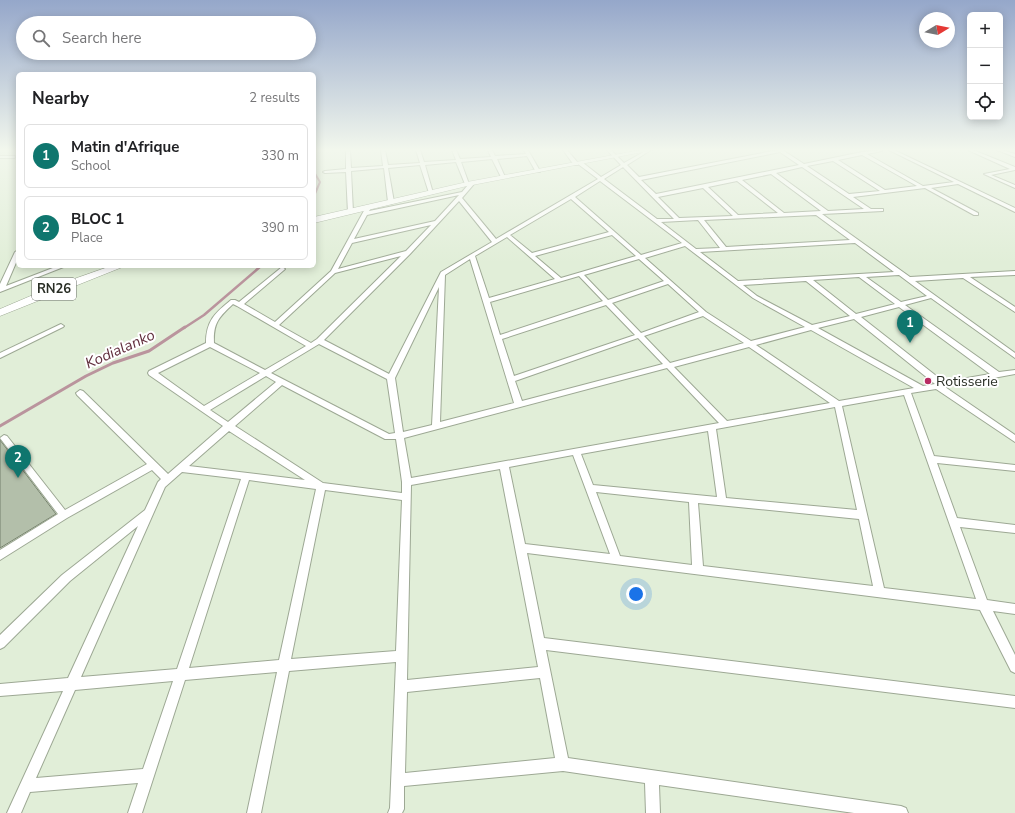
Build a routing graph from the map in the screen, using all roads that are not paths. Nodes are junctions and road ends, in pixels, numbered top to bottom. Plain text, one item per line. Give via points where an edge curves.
1 (349, 188) edge
2 (389, 188) edge
3 (429, 188) edge
4 (453, 188) edge
5 (466, 188) edge
6 (585, 188) edge
7 (612, 188) edge
8 (647, 188) edge
9 (694, 188) edge
10 (706, 188) edge
11 (749, 188) edge
12 (794, 188) edge
13 (836, 188) edge
14 (879, 188) edge
15 (917, 188) edge
16 (926, 188) edge
17 (970, 188) edge
18 (885, 192) junction
19 (431, 193) junction
20 (460, 195) junction
21 (571, 196) junction
22 (655, 196) junction
23 (848, 196) junction
24 (391, 202) junction
25 (869, 210) junction
26 (881, 210) dead end
27 (1015, 210) edge
28 (366, 211) junction
29 (350, 212) junction
30 (827, 212) junction
31 (817, 213) junction
32 (976, 214) dead end
33 (783, 215) junction
34 (737, 217) junction
35 (700, 219) junction
36 (316, 220) edge
37 (678, 220) junction
38 (655, 221) junction
39 (436, 222) junction
40 (612, 233) junction
41 (507, 235) junction
42 (857, 241) junction
43 (349, 242) junction
44 (495, 242) junction
45 (686, 244) junction
46 (724, 249) junction
47 (694, 251) junction
48 (408, 252) junction
49 (531, 255) junction
50 (16, 256) edge
51 (472, 256) junction
52 (639, 258) junction
53 (52, 268) edge
54 (114, 268) edge
55 (282, 269) dead end
56 (333, 272) junction
57 (443, 273) junction
58 (900, 273) junction
59 (1015, 273) edge
60 (580, 274) junction
61 (861, 276) junction
62 (964, 276) junction
63 (808, 279) junction
64 (909, 279) junction
65 (560, 280) junction
66 (668, 282) junction
67 (737, 283) junction
68 (0, 290) edge
69 (933, 296) junction
70 (486, 301) junction
71 (607, 302) junction
72 (901, 304) junction
73 (239, 305) junction
74 (1015, 310) edge
75 (0, 313) edge
76 (704, 313) junction
77 (856, 316) junction
78 (275, 325) junction
79 (61, 326) dead end
80 (810, 328) junction
81 (640, 335) junction
82 (498, 338) junction
83 (319, 341) junction
84 (210, 344) junction
85 (749, 344) junction
86 (312, 346) junction
87 (0, 356) edge
88 (1015, 356) edge
89 (668, 366) junction
90 (1015, 372) edge
91 (266, 373) junction
92 (997, 375) junction
93 (391, 378) junction
94 (511, 380) junction
95 (281, 381) junction
96 (939, 386) junction
97 (923, 389) junction
98 (907, 392) junction
99 (80, 393) dead end
100 (838, 404) junction
101 (519, 405) junction
102 (204, 410) junction
103 (724, 424) junction
104 (228, 426) junction
105 (436, 426) junction
106 (712, 427) junction
107 (400, 436) junction
108 (4, 438) dead end
109 (1015, 439) edge
110 (576, 451) junction
111 (931, 459) junction
112 (504, 464) junction
113 (153, 465) junction
114 (180, 468) junction
115 (1015, 468) edge
116 (246, 477) junction
117 (167, 479) junction
118 (407, 482) junction
119 (321, 486) junction
120 (589, 488) junction
121 (406, 497) junction
122 (693, 498) junction
123 (722, 501) junction
124 (149, 512) junction
125 (64, 515) junction
126 (862, 515) junction
127 (954, 522) junction
128 (1015, 529) edge
129 (520, 548) junction
130 (0, 555) edge
131 (617, 560) junction
132 (698, 570) junction
133 (880, 592) junction
134 (984, 606) junction
135 (1015, 610) edge
136 (1, 641) edge
137 (539, 643) junction
138 (402, 656) junction
139 (284, 666) junction
140 (1015, 667) edge
141 (545, 672) junction
142 (181, 675) junction
143 (72, 684) junction
144 (401, 687) junction
145 (0, 690) edge
146 (1015, 702) edge
147 (563, 764) junction
148 (148, 775) junction
149 (652, 777) junction
150 (398, 780) junction
151 (26, 786) junction
152 (14, 813) edge
153 (135, 813) edge
154 (254, 813) edge
155 (395, 813) edge
156 (653, 813) edge
157 (902, 813) edge

1 - 29 street
2 - 24 street
3 - 19 street
4 - 19 main road
5 - 20 street
6 - 21 street
7 - 38 street
8 - 22 street
9 - 22 street
10 - 34 street
11 - 33 street
12 - 30 street
13 - 23 street
14 - 18 street
15 - 18 street
16 - 32 street
17 - 27 street
18 - 23 street
19 - 24 main road
20 - 28 street
20 - 39 street
20 - 44 street
21 - 40 street
21 - 41 street
22 - 37 street
23 - 25 street
24 - 28 main road
25 - 26 street
25 - 30 street
28 - 29 main road
28 - 43 street
29 - 36 main road
30 - 31 street
31 - 33 street
31 - 42 street
33 - 34 street
34 - 35 street
35 - 37 street
35 - 46 street
37 - 38 street
38 - 45 street
39 - 43 street
39 - 48 street
40 - 49 street
40 - 52 street
41 - 44 street
41 - 49 street
42 - 46 street
42 - 58 street
43 - 56 street
44 - 51 street
45 - 47 street
45 - 52 street
46 - 47 street
47 - 67 street
48 - 56 street
48 - 83 street
49 - 65 street
50 - 68 street
51 - 57 street
51 - 70 street
52 - 60 street
52 - 66 street
53 - 68 street
54 - 75 main road, RN26 via 58,288
55 - 73 street
56 - 78 street
57 - 93 street
57 - 105 street
58 - 61 street
58 - 64 street
59 - 62 street
60 - 65 street
60 - 71 street
61 - 63 street
61 - 72 street
62 - 64 street
62 - 74 street
63 - 67 street
63 - 77 street
64 - 69 street
65 - 70 street
66 - 71 street
66 - 76 street
67 - 80 street via 755,297
69 - 72 street
69 - 88 street
70 - 82 street
71 - 81 street
71 - 82 street
72 - 77 street
72 - 92 street
73 - 78 street
73 - 84 street via 233,301 214,318 209,330
76 - 81 street
76 - 85 street
77 - 80 street
77 - 96 street
78 - 86 street
79 - 87 street
80 - 85 street
80 - 97 street
81 - 89 street
81 - 94 street
82 - 94 street
83 - 86 street
83 - 93 street
84 - 91 street
84 - 102 street via 152,372
85 - 89 street
85 - 100 street
86 - 91 street
89 - 101 street
89 - 103 street
90 - 92 street
91 - 95 street
91 - 102 street
92 - 96 street
93 - 107 street
94 - 101 street
95 - 104 street
95 - 107 street via 388,437
96 - 97 street
96 - 109 street
97 - 98 street
98 - 100 street
98 - 111 street
99 - 113 street
100 - 103 street
100 - 126 street
101 - 105 street
102 - 104 street
103 - 106 street
104 - 114 street
104 - 119 street
105 - 107 street
106 - 110 street
106 - 123 street
107 - 118 street
108 - 125 street
110 - 112 street
110 - 120 street
111 - 115 street
111 - 127 street
112 - 118 street
112 - 129 street
113 - 117 street
113 - 125 street
114 - 116 street
114 - 117 street
116 - 119 street
116 - 142 street
117 - 124 street via 161,484
118 - 121 street
119 - 121 street
119 - 139 street
120 - 122 street
120 - 131 street
121 - 138 street
122 - 123 street
122 - 132 street
123 - 126 street
124 - 136 street via 66,578
124 - 143 street
125 - 130 street
126 - 133 street
127 - 128 street
127 - 134 street
129 - 131 street
129 - 137 street
131 - 132 street
132 - 133 street
133 - 134 street
134 - 135 street
134 - 140 street
137 - 141 street
137 - 146 street
138 - 139 street
138 - 144 street
139 - 142 street
139 - 154 street
141 - 144 street
141 - 147 street
142 - 143 street
142 - 148 street
143 - 145 street
143 - 151 street
144 - 150 street
147 - 149 street
147 - 150 street
148 - 151 street
148 - 153 street
149 - 156 street
149 - 157 street
150 - 155 street
151 - 152 street

